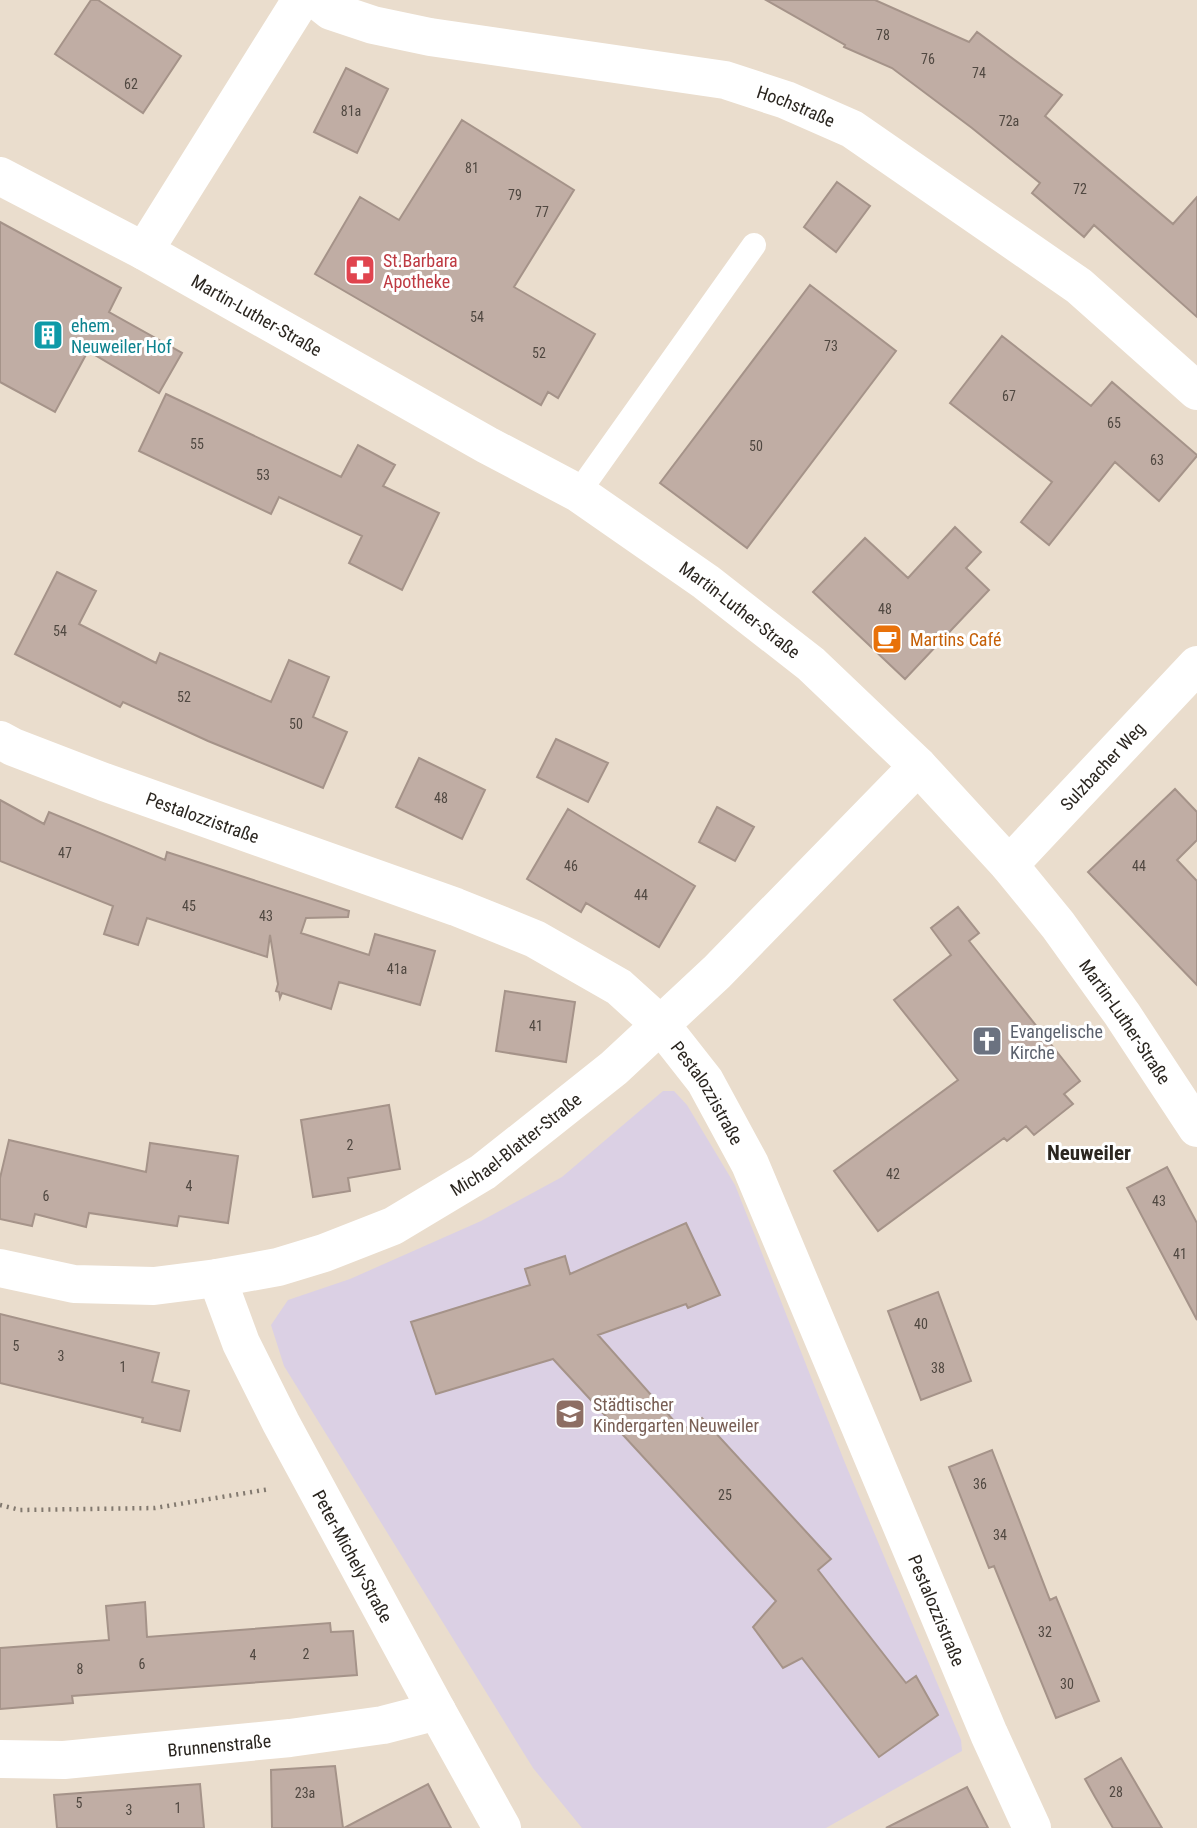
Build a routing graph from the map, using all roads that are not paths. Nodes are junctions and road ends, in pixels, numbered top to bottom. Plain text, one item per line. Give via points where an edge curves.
1 (301, 0) edge
2 (317, 0) edge
3 (0, 176) edge
4 (754, 245) dead end
5 (144, 251) junction
6 (1197, 391) edge
7 (578, 493) junction
8 (1197, 665) edge
9 (0, 740) edge
10 (918, 766) junction
11 (1009, 865) junction
12 (661, 1025) junction
13 (1197, 1128) edge
14 (0, 1268) edge
15 (217, 1278) junction
16 (437, 1711) junction
17 (0, 1759) edge
18 (502, 1828) edge
19 (1032, 1828) edge

1 - 5 street
2 - 6 street, Hochstraße via 331,11 373,25 430,37 725,80 852,129 1079,286
3 - 5 street, Martin-Luther-Straße
4 - 7 lane
5 - 7 street, Martin-Luther-Straße
7 - 10 street, Martin-Luther-Straße via 706,582 811,664
8 - 11 street, Sulzbacher Weg
9 - 12 street, Pestalozzistraße via 535,939 618,987
10 - 11 street, Martin-Luther-Straße
10 - 12 street, Michael-Blatter-Straße
11 - 13 street, Martin-Luther-Straße via 1122,1014
12 - 15 street, Michael-Blatter-Straße via 483,1172 393,1226 278,1267
12 - 19 street, Pestalozzistraße via 705,1081 750,1164
14 - 15 street, Michael-Blatter-Straße via 74,1284 154,1286
15 - 16 street, Peter-Michely-Straße via 241,1343
16 - 17 street, Brunnenstraße via 383,1725 290,1738 64,1760
16 - 18 street, Peter-Michely-Straße

